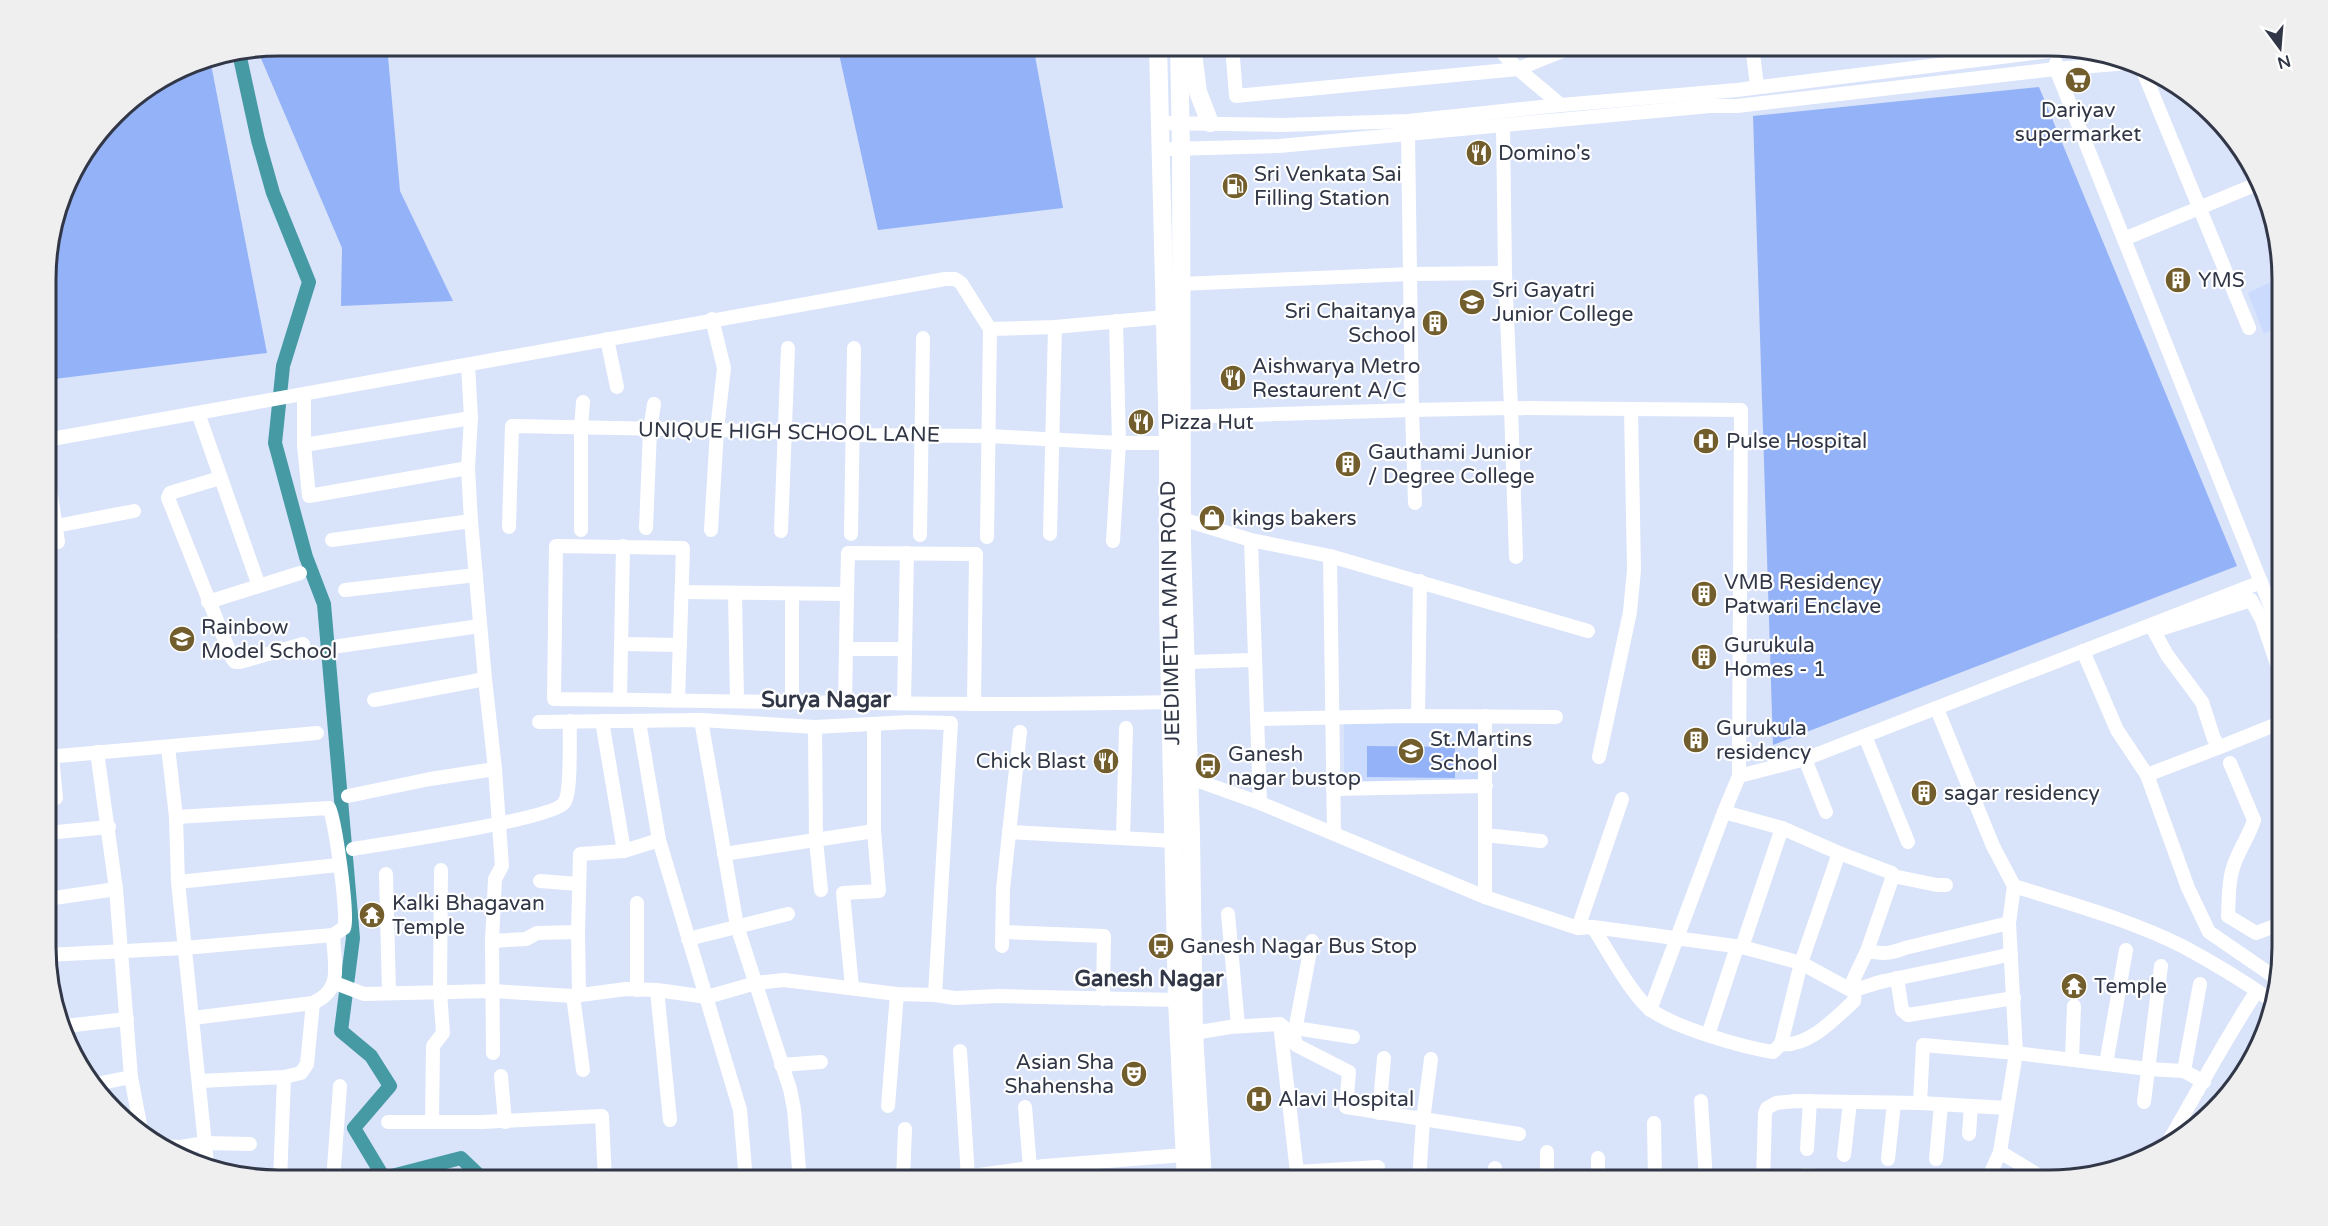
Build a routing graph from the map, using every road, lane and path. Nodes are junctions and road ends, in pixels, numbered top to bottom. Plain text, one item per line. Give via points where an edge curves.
1 (1158, 56) edge
2 (1179, 56) edge
3 (1193, 56) edge
4 (1233, 56) edge
5 (1506, 56) edge
6 (1550, 56) edge
7 (1753, 56) edge
8 (1962, 56) edge
9 (2059, 56) edge
10 (2112, 64) edge
11 (1518, 69) junction
12 (2056, 69) junction
13 (2145, 77) edge
14 (1757, 86) junction
15 (1561, 105) junction
16 (1180, 122) junction
17 (1161, 123) junction
18 (1210, 123) junction
19 (1503, 125) junction
20 (1408, 135) junction
21 (1181, 148) junction
22 (1161, 149) junction
23 (2253, 186) edge
24 (2200, 209) junction
25 (2124, 239) junction
26 (1505, 273) junction
27 (1411, 274) junction
28 (1180, 284) junction
29 (1165, 317) junction
30 (712, 319) junction
31 (1116, 321) junction
32 (1055, 327) junction
33 (2249, 328) dead end
34 (990, 329) junction
35 (923, 338) dead end
36 (607, 339) junction
37 (788, 348) dead end
38 (854, 348) dead end
39 (468, 365) junction
40 (617, 387) dead end
41 (304, 395) junction
42 (584, 402) dead end
43 (654, 404) dead end
44 (1511, 408) junction
45 (1631, 409) junction
46 (1412, 410) junction
47 (198, 412) junction
48 (1180, 417) junction
49 (471, 418) junction
50 (581, 427) junction
51 (650, 430) junction
52 (717, 430) junction
53 (786, 432) junction
54 (853, 435) junction
55 (921, 436) junction
56 (988, 436) junction
57 (56, 438) edge
58 (1053, 440) junction
59 (1119, 443) junction
60 (1168, 443) junction
61 (304, 445) junction
62 (468, 468) junction
63 (220, 478) junction
64 (1415, 503) dead end
65 (134, 511) dead end
66 (1182, 519) junction
67 (471, 521) junction
68 (56, 526) joint
69 (509, 527) dead end
70 (646, 528) dead end
71 (581, 530) dead end
72 (711, 530) dead end
73 (781, 531) dead end
74 (851, 534) dead end
75 (1050, 534) dead end
76 (920, 535) dead end
77 (987, 537) dead end
78 (332, 540) dead end
79 (1251, 540) junction
80 (58, 542) dead end
81 (1113, 542) dead end
82 (622, 546) junction
83 (907, 553) junction
84 (1329, 556) junction
85 (1516, 557) dead end
86 (300, 573) dead end
87 (476, 575) junction
88 (1420, 581) junction
89 (2261, 582) junction
90 (259, 586) junction
91 (345, 590) dead end
92 (682, 592) junction
93 (735, 593) junction
94 (792, 594) junction
95 (847, 594) junction
96 (208, 602) junction
97 (2272, 610) edge
98 (480, 626) junction
99 (1176, 626) junction
100 (1588, 631) dead end
101 (303, 644) dead end
102 (621, 644) junction
103 (680, 645) junction
104 (339, 646) dead end
105 (847, 649) junction
106 (905, 650) junction
107 (2272, 650) edge
108 (2083, 651) junction
109 (1253, 660) junction
110 (1186, 662) junction
111 (485, 679) junction
112 (620, 699) junction
113 (374, 700) dead end
114 (678, 700) junction
115 (737, 700) junction
116 (792, 702) junction
117 (904, 702) junction
118 (1172, 702) junction
119 (845, 703) junction
120 (974, 704) junction
121 (1937, 709) junction
122 (1418, 716) junction
123 (1485, 716) junction
124 (1331, 717) junction
125 (1556, 717) dead end
126 (1257, 719) junction
127 (701, 720) junction
128 (570, 721) junction
129 (602, 721) junction
130 (539, 722) dead end
131 (639, 722) junction
132 (874, 725) junction
133 (2272, 726) edge
134 (815, 727) junction
135 (1126, 728) dead end
136 (1020, 732) dead end
137 (317, 733) dead end
138 (1865, 736) junction
139 (168, 747) junction
140 (2220, 747) junction
141 (97, 752) junction
142 (56, 756) edge
143 (1599, 757) dead end
144 (1805, 759) junction
145 (2230, 764) dead end
146 (495, 769) junction
147 (2147, 775) junction
148 (1739, 776) junction
149 (1190, 778) junction
150 (1486, 786) junction
151 (1333, 789) junction
152 (348, 796) dead end
153 (1622, 799) dead end
154 (1260, 803) junction
155 (1724, 812) junction
156 (1827, 812) dead end
157 (176, 817) junction
158 (500, 824) junction
159 (109, 827) junction
160 (1782, 828) junction
161 (874, 831) junction
162 (56, 832) edge
163 (1009, 832) junction
164 (1334, 833) junction
165 (1485, 835) junction
166 (1123, 838) junction
167 (659, 840) junction
168 (816, 840) junction
169 (1175, 841) junction
170 (1541, 841) dead end
171 (1908, 842) dead end
172 (353, 849) dead end
173 (624, 851) junction
174 (1839, 853) junction
175 (724, 854) junction
176 (338, 865) junction
177 (441, 870) dead end
178 (386, 874) dead end
179 (1893, 876) junction
180 (540, 881) dead end
181 (178, 882) junction
182 (579, 884) junction
183 (1946, 885) dead end
184 (2014, 886) junction
185 (116, 889) junction
186 (821, 890) dead end
187 (1485, 897) junction
188 (56, 898) edge
189 (637, 903) dead end
190 (788, 914) dead end
191 (1228, 915) dead end
192 (2009, 923) junction
193 (737, 926) junction
194 (1593, 927) junction
195 (2272, 927) edge
196 (1578, 928) junction
197 (578, 932) junction
198 (333, 936) junction
199 (1675, 937) junction
200 (688, 939) junction
201 (492, 941) junction
202 (1312, 941) dead end
203 (1740, 947) junction
204 (184, 948) junction
205 (2126, 950) dead end
206 (1867, 951) junction
207 (122, 952) junction
208 (2010, 954) junction
209 (56, 955) edge
210 (1801, 963) junction
211 (2161, 966) dead end
212 (2271, 975) edge
213 (1897, 978) junction
214 (335, 983) junction
215 (756, 983) junction
216 (2200, 984) dead end
217 (852, 987) junction
218 (1852, 989) junction
219 (637, 990) junction
220 (657, 990) junction
221 (492, 991) junction
222 (2257, 991) junction
223 (389, 992) junction
224 (440, 992) junction
225 (897, 994) junction
226 (576, 995) junction
227 (934, 995) junction
228 (707, 997) junction
229 (2267, 997) edge
230 (2014, 998) junction
231 (1103, 999) junction
232 (1177, 1000) junction
233 (313, 1004) junction
234 (2074, 1006) dead end
235 (1650, 1010) junction
236 (193, 1018) junction
237 (127, 1019) junction
238 (1280, 1024) junction
239 (69, 1026) edge
240 (1238, 1026) junction
241 (1294, 1032) junction
242 (1194, 1033) junction
243 (1708, 1035) junction
244 (1353, 1037) dead end
245 (1781, 1044) junction
246 (960, 1051) dead end
247 (493, 1053) dead end
248 (2016, 1053) junction
249 (1384, 1058) dead end
250 (1431, 1059) dead end
251 (2072, 1059) junction
252 (821, 1062) dead end
253 (2106, 1064) junction
254 (781, 1065) junction
255 (2148, 1069) junction
256 (583, 1070) dead end
257 (2184, 1071) junction
258 (501, 1076) dead end
259 (131, 1077) junction
260 (284, 1077) junction
261 (200, 1082) junction
262 (2204, 1082) junction
263 (102, 1083) edge
264 (340, 1086) dead end
265 (1701, 1101) dead end
266 (1810, 1101) junction
267 (1850, 1102) junction
268 (2144, 1102) dead end
269 (1894, 1103) junction
270 (1920, 1103) junction
271 (1941, 1105) junction
272 (888, 1106) dead end
273 (1971, 1106) junction
274 (1025, 1107) dead end
275 (2007, 1108) junction
276 (1379, 1113) junction
277 (670, 1120) dead end
278 (1423, 1120) junction
279 (139, 1121) edge
280 (432, 1121) junction
281 (388, 1122) dead end
282 (505, 1122) junction
283 (1654, 1123) dead end
284 (905, 1129) dead end
285 (2174, 1132) edge
286 (1520, 1134) dead end
287 (1969, 1134) dead end
288 (206, 1143) junction
289 (250, 1144) dead end
290 (178, 1147) edge
291 (1807, 1149) dead end
292 (1547, 1152) dead end
293 (2000, 1152) junction
294 (1184, 1155) junction
295 (1844, 1155) dead end
296 (1598, 1158) dead end
297 (207, 1159) edge
298 (1888, 1159) dead end
299 (1936, 1159) dead end
300 (1037, 1167) junction
301 (1378, 1167) dead end
302 (280, 1171) edge
303 (334, 1171) edge
304 (605, 1171) edge
305 (745, 1171) edge
306 (800, 1171) edge
307 (903, 1171) edge
308 (969, 1171) edge
309 (1012, 1171) edge
310 (1039, 1171) edge
311 (1193, 1171) edge
312 (1197, 1171) edge
313 (1297, 1171) edge
314 (1342, 1171) edge
315 (1420, 1171) edge
316 (1547, 1171) edge
317 (1598, 1171) edge
318 (1655, 1171) edge
319 (1705, 1171) edge
320 (1762, 1171) edge
321 (1992, 1171) edge
322 (2033, 1171) edge

1 - 17 main road, JEEDIMETLA MAIN ROAD
2 - 16 main road, JEEDIMETLA MAIN ROAD
3 - 18 main road via 1198,92
4 - 11 street via 1236,96
5 - 11 street
6 - 11 street
7 - 14 street
8 - 14 street
9 - 12 street
10 - 12 street
11 - 15 street
12 - 19 street via 1737,106
12 - 25 street
13 - 24 street
14 - 15 street
15 - 18 street via 1408,121
16 - 17 street
16 - 18 street
16 - 21 main road, JEEDIMETLA MAIN ROAD
17 - 22 main road, JEEDIMETLA MAIN ROAD
19 - 20 street
19 - 26 street
20 - 21 street via 1279,146
20 - 27 street
21 - 22 street
21 - 28 main road, JEEDIMETLA MAIN ROAD
22 - 29 main road, JEEDIMETLA MAIN ROAD
23 - 24 street
24 - 25 street
24 - 33 street
25 - 89 street
26 - 27 street
26 - 44 street
27 - 28 street
27 - 46 street
28 - 48 main road, JEEDIMETLA MAIN ROAD
29 - 31 street
29 - 60 main road, JEEDIMETLA MAIN ROAD
30 - 34 street via 955,279 968,292
30 - 36 street
30 - 52 street via 724,368
31 - 32 street
31 - 59 street
32 - 34 street
32 - 58 street
34 - 56 street
35 - 55 street
36 - 39 street
36 - 40 street
37 - 53 street
38 - 54 street
39 - 41 street
39 - 49 street
41 - 47 street
41 - 61 street
42 - 50 street
43 - 51 street
44 - 45 street
44 - 46 street
44 - 85 street
45 - 143 street via 1634,570
45 - 148 street via 1741,410
46 - 48 street
46 - 64 street
47 - 57 street
47 - 63 street
48 - 66 main road, JEEDIMETLA MAIN ROAD
49 - 61 street
49 - 62 street
50 - 51 street, UNIQUE HIGH SCHOOL LANE
50 - 69 street, UNIQUE HIGH SCHOOL LANE via 512,426
50 - 71 street
51 - 52 street, UNIQUE HIGH SCHOOL LANE
51 - 70 street
52 - 53 street, UNIQUE HIGH SCHOOL LANE
52 - 72 street
53 - 54 street, UNIQUE HIGH SCHOOL LANE
53 - 73 street
54 - 55 street, UNIQUE HIGH SCHOOL LANE
54 - 74 street
55 - 56 street, UNIQUE HIGH SCHOOL LANE
55 - 76 street
56 - 58 street, UNIQUE HIGH SCHOOL LANE
56 - 77 street
58 - 59 street, UNIQUE HIGH SCHOOL LANE
58 - 75 street
59 - 60 street, UNIQUE HIGH SCHOOL LANE
59 - 81 street
60 - 99 main road, JEEDIMETLA MAIN ROAD
61 - 62 street via 309,496
62 - 67 street
63 - 90 street
63 - 96 street via 168,495
65 - 68 street
66 - 79 street
66 - 99 main road, JEEDIMETLA MAIN ROAD
67 - 78 street
67 - 87 street
68 - 80 street
79 - 84 street
79 - 109 street
82 - 92 street via 683,548
82 - 102 street
82 - 112 street via 556,546 554,699
83 - 95 street via 848,553
83 - 106 street
83 - 120 street via 976,554
84 - 88 street
84 - 124 street
86 - 90 street
87 - 91 street
87 - 98 street
88 - 100 street
88 - 122 street
89 - 97 street
89 - 108 street
90 - 96 street
92 - 93 street
92 - 103 street
93 - 94 street
93 - 115 street
94 - 95 street
94 - 116 street
95 - 105 street
96 - 101 street via 235,662
98 - 104 street
98 - 111 street
99 - 110 main road, JEEDIMETLA MAIN ROAD
99 - 118 main road, JEEDIMETLA MAIN ROAD
102 - 103 street
102 - 112 street
103 - 114 street
105 - 106 street
105 - 119 street
106 - 117 street
107 - 140 street via 2251,600 2154,631 2202,702
108 - 121 street
108 - 147 street via 2117,730
109 - 110 street
109 - 126 street
110 - 149 main road, JEEDIMETLA MAIN ROAD
111 - 113 street
111 - 146 street
112 - 114 street
114 - 115 street
115 - 116 street
116 - 119 street
117 - 119 street
117 - 120 street
118 - 120 street
118 - 169 main road, JEEDIMETLA MAIN ROAD
121 - 138 street
121 - 184 street via 1993,846
122 - 123 street
122 - 124 street
123 - 125 street
123 - 150 street
124 - 126 street
124 - 151 street
126 - 154 street
127 - 131 street
127 - 134 street
127 - 175 street
128 - 129 street
128 - 130 street
128 - 158 street via 568,796 564,803 552,811
129 - 131 street
129 - 173 street
131 - 167 street
132 - 134 street
132 - 161 street
132 - 227 street via 951,723
133 - 140 street
134 - 168 street
135 - 166 street
136 - 163 street
137 - 139 street
138 - 144 street
138 - 171 street
139 - 141 street
139 - 157 street
140 - 147 street
141 - 142 street
141 - 159 street
144 - 148 street
144 - 156 street
145 - 195 street via 2254,820 2232,870 2228,916 2256,933
146 - 152 street
146 - 158 street
147 - 212 street via 2188,888 2209,932
148 - 155 street
149 - 154 street
149 - 242 main road, JEEDIMETLA MAIN ROAD
150 - 151 street
150 - 165 street
151 - 164 street
153 - 196 street
154 - 164 street
155 - 160 street
155 - 199 street
157 - 176 street via 326,806
157 - 181 street
158 - 172 street
158 - 201 street via 502,866 495,879
159 - 162 street
159 - 185 street
160 - 174 street
160 - 203 street
161 - 168 street
161 - 217 street via 879,891 843,893
163 - 166 street
163 - 231 street via 1002,939 1104,936
164 - 187 street
165 - 170 street
165 - 187 street
166 - 169 street
167 - 173 street
167 - 200 street
168 - 175 street
168 - 186 street
169 - 232 main road, JEEDIMETLA MAIN ROAD
173 - 182 street via 580,854
174 - 179 street
174 - 210 street
175 - 193 street
176 - 181 street
176 - 198 street via 347,916 344,928
177 - 224 street
178 - 223 street
179 - 183 street
179 - 206 street
180 - 182 street
181 - 204 street
182 - 197 street
184 - 192 street
184 - 222 street via 2124,922 2182,946
185 - 188 street
185 - 207 street
187 - 196 street
189 - 219 street
190 - 193 street
191 - 240 street
192 - 206 street via 1892,953
192 - 208 street
193 - 200 street
193 - 215 street
194 - 196 street
194 - 199 street
194 - 235 street
197 - 201 street via 537,933 526,939
197 - 226 street
198 - 204 street
198 - 214 street
199 - 203 street
199 - 235 street
200 - 228 street
201 - 221 street
202 - 241 street
203 - 210 street
203 - 243 street
204 - 207 street
204 - 236 street
205 - 253 street
206 - 218 street
207 - 209 street
207 - 237 street
208 - 213 street
208 - 230 street
210 - 218 street
210 - 245 street
211 - 255 street
213 - 218 street
213 - 230 street via 1902,1010 1908,1015
214 - 223 street via 364,994
214 - 233 street via 324,998
215 - 217 street via 784,980
215 - 228 street
215 - 254 street
216 - 257 street
217 - 225 street
218 - 245 street via 1854,1001 1830,1022 1803,1041
219 - 220 street
219 - 226 street
220 - 228 street
220 - 277 street
221 - 224 street
221 - 226 street
221 - 247 street
222 - 229 street
222 - 262 street
223 - 224 street
224 - 280 street via 443,1034 433,1046
225 - 227 street
225 - 272 street
226 - 256 street
227 - 231 street
228 - 305 street via 740,1110
230 - 248 street
231 - 232 street
232 - 294 main road, JEEDIMETLA MAIN ROAD
233 - 236 street
233 - 260 street via 307,1064 301,1073
234 - 251 street
235 - 243 street
236 - 261 street
237 - 239 street
237 - 259 street
238 - 240 street
238 - 241 street
238 - 313 street
240 - 242 street
241 - 244 street
241 - 276 street via 1296,1045 1349,1072 1347,1107
242 - 312 main road, JEEDIMETLA MAIN ROAD
243 - 245 street via 1773,1052
246 - 308 street
248 - 251 street
248 - 270 street via 1923,1045
248 - 275 street
249 - 276 street
250 - 278 street
251 - 253 street
252 - 254 street
253 - 255 street
254 - 306 street via 794,1109
255 - 257 street
255 - 268 street
257 - 262 street
258 - 282 street
259 - 263 street
259 - 279 street
260 - 261 street
260 - 302 street
261 - 288 street
262 - 285 street
264 - 303 street
265 - 319 street
266 - 267 street
266 - 291 street
266 - 320 street via 1776,1103 1767,1108
267 - 269 street
267 - 295 street
269 - 270 street
269 - 298 street
270 - 271 street
271 - 273 street
271 - 299 street
273 - 275 street
273 - 287 street
274 - 300 street
275 - 293 street
276 - 278 street
278 - 286 street
278 - 315 street
280 - 281 street
280 - 282 street
282 - 304 street via 602,1116
283 - 318 street
284 - 307 street
288 - 289 street
288 - 290 street
288 - 297 street
292 - 316 street
293 - 321 street
293 - 322 street
294 - 300 street
294 - 311 main road, JEEDIMETLA MAIN ROAD
296 - 317 street
300 - 309 street
300 - 310 street
301 - 314 street

